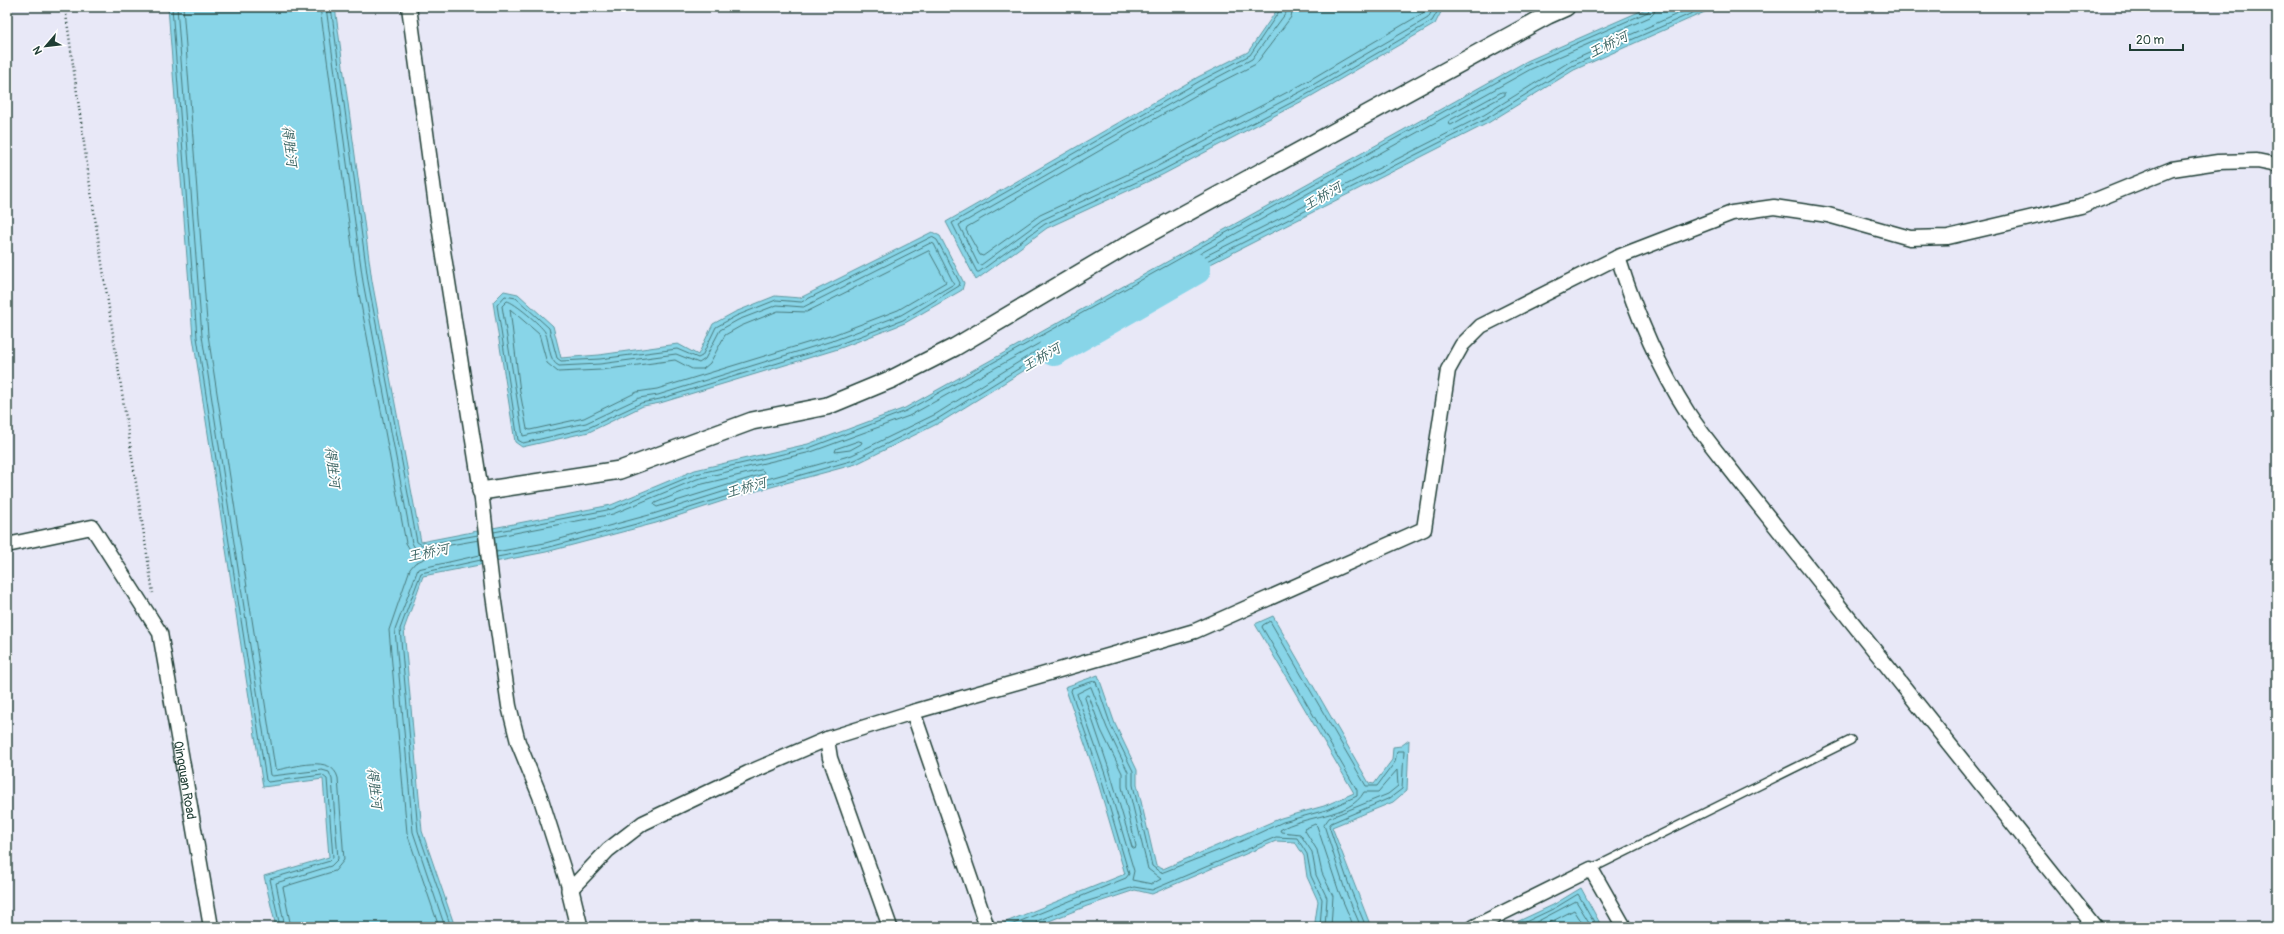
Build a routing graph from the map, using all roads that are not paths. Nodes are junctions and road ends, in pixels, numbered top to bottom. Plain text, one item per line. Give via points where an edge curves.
1 (409, 7) edge
2 (1566, 7) edge
3 (2277, 165) edge
4 (1618, 257) junction
5 (481, 491) junction
6 (7, 545) edge
7 (913, 712) junction
8 (827, 740) junction
9 (1851, 740) dead end
10 (1591, 869) junction
11 (570, 890) junction
12 (885, 925) edge
13 (211, 927) edge
14 (579, 927) edge
15 (986, 927) edge
16 (1474, 927) edge
17 (1624, 927) edge
18 (2096, 927) edge

1 - 5 street via 436,206
2 - 5 street via 1124,247 955,347 892,380 827,406 752,421 620,470
3 - 4 street via 2257,161 2218,162 2172,169 2081,206 1948,237 1910,238 1828,215 1774,206 1732,213
4 - 7 street via 1481,326 1462,345 1448,370 1424,529 1195,631
4 - 18 street via 1633,303 1670,383 1689,414 1738,479
5 - 11 street via 509,706 518,742 540,796
6 - 13 street, Qingquan Road via 92,527 160,633
7 - 8 street
7 - 15 street
8 - 11 street via 643,823 608,850
8 - 12 street via 830,758
9 - 10 lane
10 - 16 street
10 - 17 street
11 - 14 street

